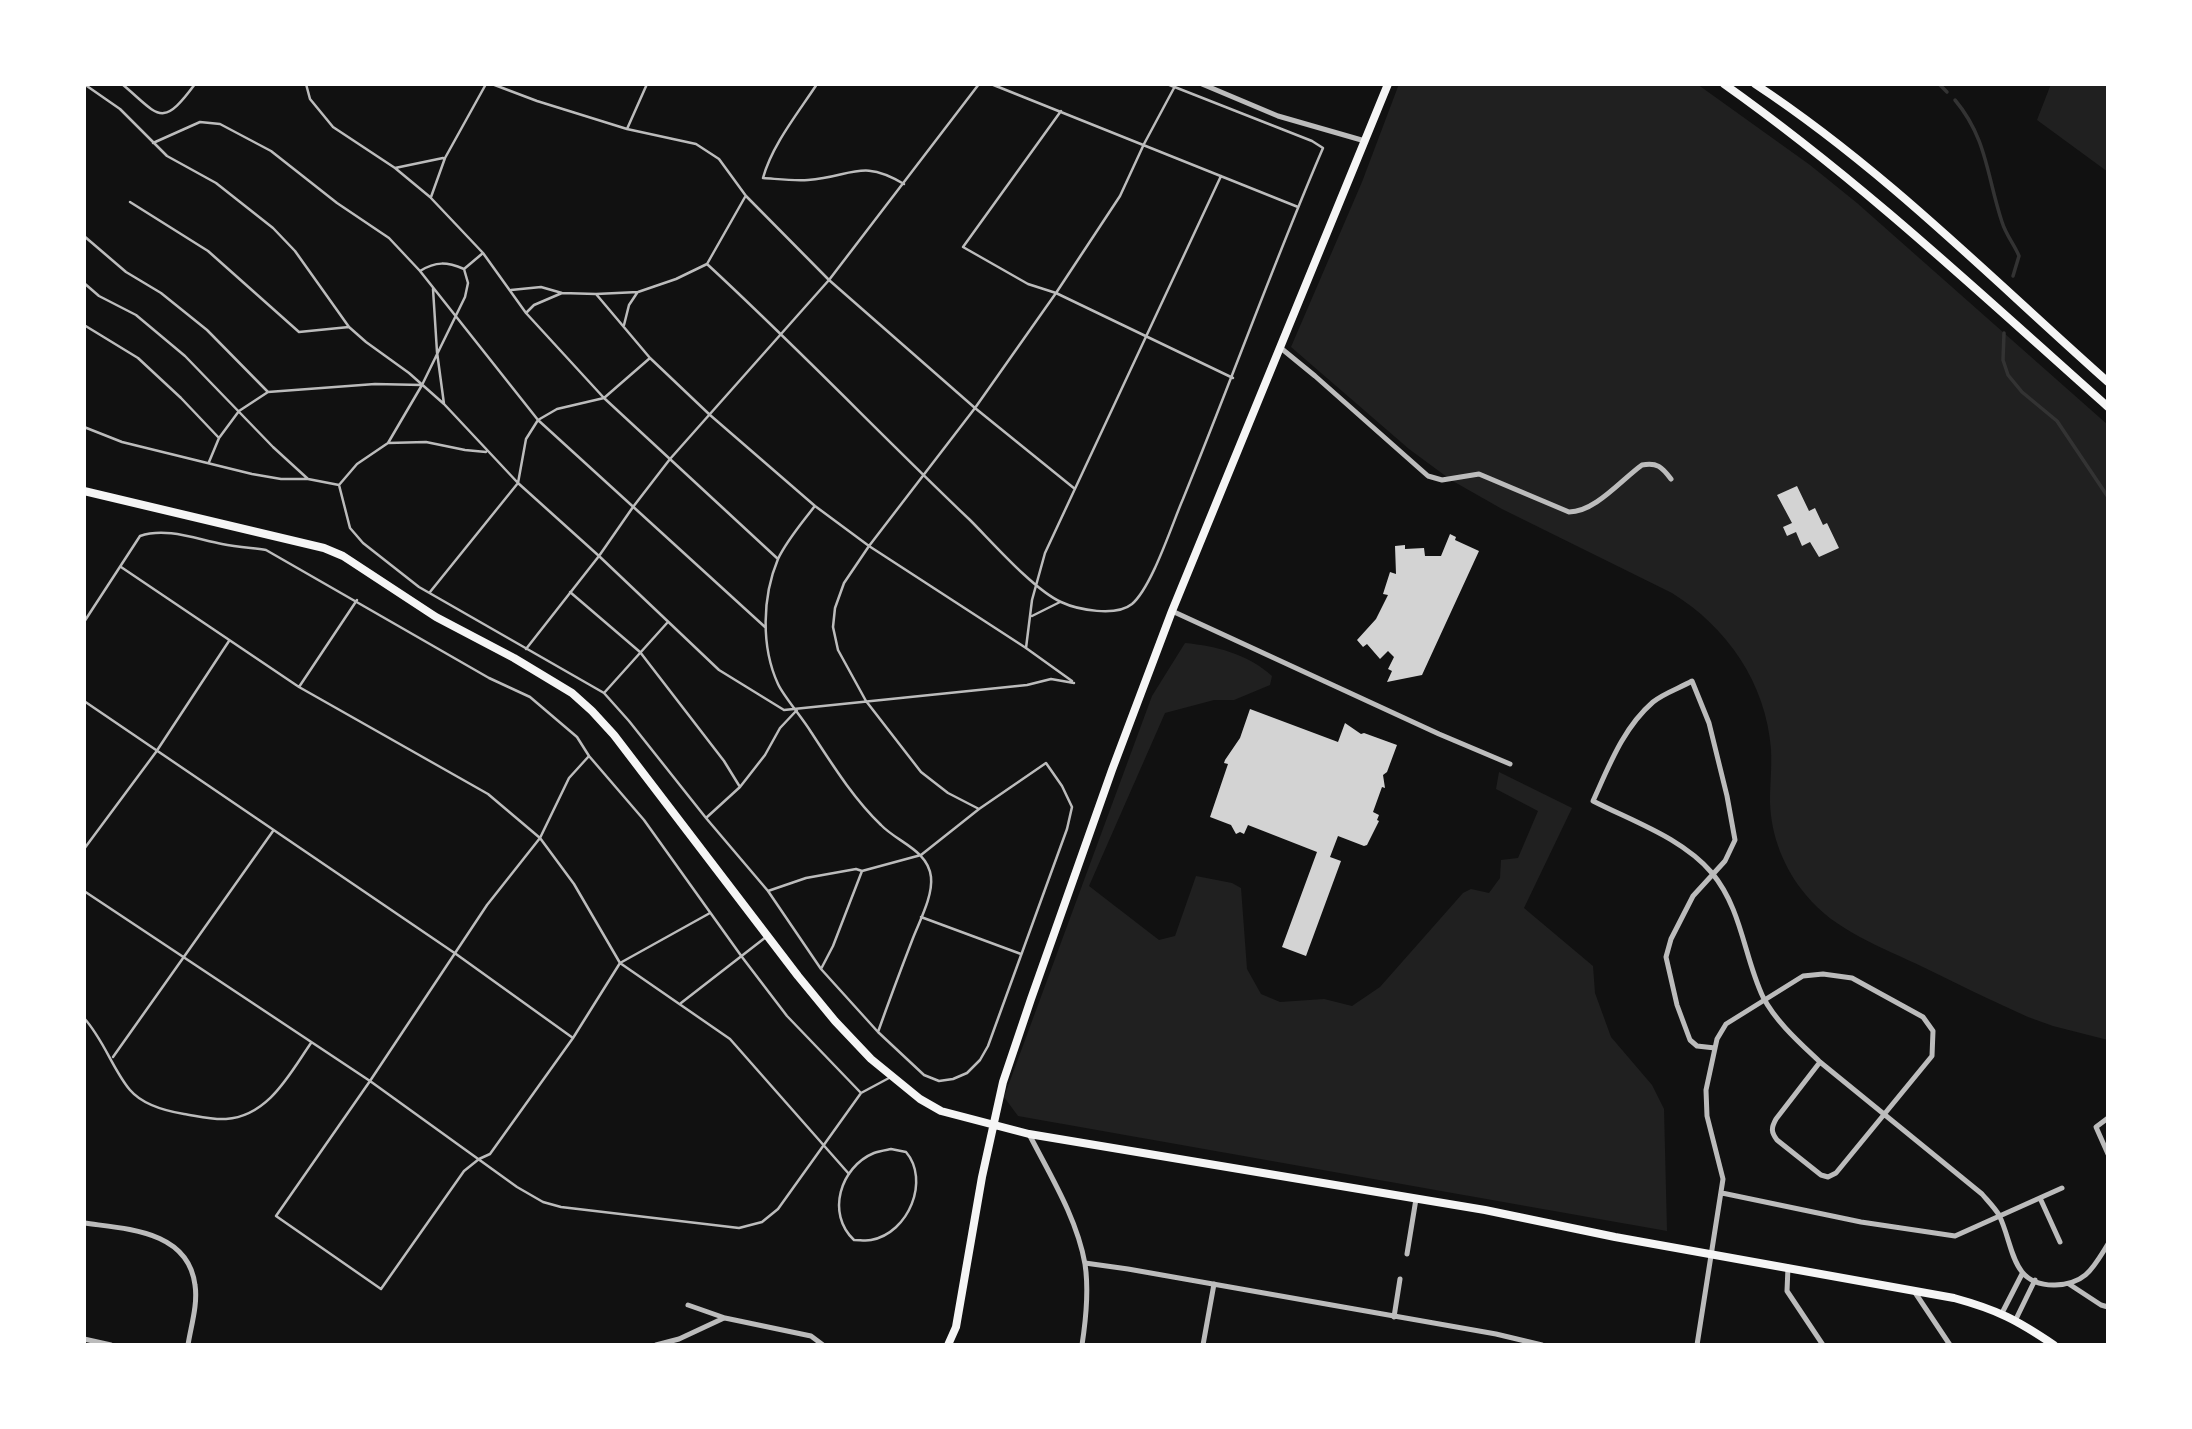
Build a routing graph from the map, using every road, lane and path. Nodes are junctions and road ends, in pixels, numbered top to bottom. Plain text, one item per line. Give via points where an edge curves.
1 (84, 84) edge
2 (122, 84) edge
3 (195, 84) edge
4 (306, 84) edge
5 (486, 84) edge
6 (492, 84) edge
7 (647, 84) edge
8 (817, 84) edge
9 (979, 84) edge
10 (991, 84) edge
11 (1167, 84) edge
12 (1202, 84) edge
13 (1388, 84) edge
14 (1724, 84) edge
15 (1755, 84) edge
16 (1175, 88) junction
17 (1060, 111) junction
18 (627, 129) junction
19 (1366, 141) junction
20 (153, 143) junction
21 (1144, 144) junction
22 (445, 158) junction
23 (395, 168) junction
24 (1221, 176) junction
25 (904, 184) junction
26 (430, 197) junction
27 (746, 197) junction
28 (130, 202) dead end
29 (1298, 207) junction
30 (84, 236) edge
31 (483, 253) junction
32 (708, 264) junction
33 (464, 269) junction
34 (420, 271) junction
35 (829, 280) junction
36 (84, 283) edge
37 (433, 289) junction
38 (511, 290) junction
39 (638, 292) junction
40 (562, 293) junction
41 (1056, 293) junction
42 (596, 295) junction
43 (526, 313) junction
44 (455, 317) junction
45 (84, 325) edge
46 (624, 325) junction
47 (349, 327) junction
48 (783, 334) junction
49 (1146, 338) junction
50 (1282, 349) junction
51 (437, 352) junction
52 (650, 358) junction
53 (1233, 378) junction
54 (2108, 382) edge
55 (422, 385) junction
56 (268, 392) junction
57 (604, 398) junction
58 (444, 404) junction
59 (2108, 407) edge
60 (975, 408) junction
61 (239, 411) junction
62 (710, 415) junction
63 (538, 420) junction
64 (84, 428) edge
65 (219, 438) junction
66 (388, 443) junction
67 (487, 452) junction
68 (670, 459) junction
69 (209, 462) junction
70 (923, 475) junction
71 (308, 479) junction
72 (1671, 479) dead end
73 (518, 483) junction
74 (340, 485) junction
75 (1074, 489) junction
76 (84, 491) edge
77 (815, 506) junction
78 (633, 507) junction
79 (869, 546) junction
80 (600, 556) junction
81 (778, 559) junction
82 (121, 567) junction
83 (1036, 585) junction
84 (430, 592) junction
85 (570, 592) junction
86 (356, 600) junction
87 (1060, 601) junction
88 (1172, 611) junction
89 (1031, 617) junction
90 (84, 622) edge
91 (668, 622) junction
92 (765, 627) junction
93 (229, 641) junction
94 (1026, 648) junction
95 (526, 649) junction
96 (640, 652) junction
97 (299, 687) junction
98 (604, 693) junction
99 (84, 701) edge
100 (866, 701) junction
101 (797, 710) junction
102 (156, 752) junction
103 (589, 757) junction
104 (1510, 764) dead end
105 (740, 787) junction
106 (979, 809) junction
107 (706, 818) junction
108 (273, 831) junction
109 (540, 838) junction
110 (84, 849) edge
111 (921, 855) junction
112 (862, 871) junction
113 (1713, 875) junction
114 (84, 891) edge
115 (768, 891) junction
116 (710, 913) junction
117 (921, 917) junction
118 (769, 935) junction
119 (456, 954) junction
120 (1021, 954) junction
121 (742, 957) junction
122 (184, 958) junction
123 (620, 963) junction
124 (821, 970) junction
125 (1764, 999) junction
126 (681, 1003) junction
127 (84, 1017) edge
128 (877, 1032) junction
129 (573, 1038) junction
130 (311, 1042) junction
131 (1715, 1048) junction
132 (112, 1058) junction
133 (1820, 1062) junction
134 (892, 1076) junction
135 (370, 1081) junction
136 (861, 1093) junction
137 (1884, 1113) junction
138 (2108, 1118) edge
139 (995, 1124) junction
140 (1029, 1134) junction
141 (823, 1144) junction
142 (2108, 1154) edge
143 (479, 1159) junction
144 (849, 1174) junction
145 (2062, 1188) dead end
146 (1722, 1193) junction
147 (2040, 1198) junction
148 (1416, 1199) junction
149 (1998, 1215) junction
150 (84, 1223) edge
151 (2060, 1242) dead end
152 (2108, 1244) edge
153 (1407, 1254) dead end
154 (1712, 1254) junction
155 (1085, 1263) junction
156 (1788, 1267) junction
157 (2022, 1274) junction
158 (1400, 1279) dead end
159 (2035, 1280) junction
160 (1214, 1284) junction
161 (2069, 1284) junction
162 (1914, 1291) junction
163 (688, 1306) dead end
164 (2108, 1307) edge
165 (2003, 1313) junction
166 (1394, 1317) junction
167 (724, 1318) junction
168 (2016, 1319) junction
169 (1817, 1337) junction
170 (84, 1339) edge
171 (111, 1345) edge
172 (188, 1345) edge
173 (656, 1345) edge
174 (822, 1345) edge
175 (948, 1345) edge
176 (1082, 1345) edge
177 (1203, 1345) edge
178 (1542, 1345) edge
179 (1697, 1345) edge
180 (1814, 1345) edge
181 (1824, 1345) edge
182 (1950, 1345) edge
183 (2054, 1345) edge

1 - 20 lane via 120,109
2 - 3 lane via 156,113 165,114 177,107
4 - 23 lane via 310,99 332,127
5 - 22 lane
6 - 18 lane
7 - 18 lane
8 - 25 lane via 763,178 809,180 865,168
9 - 25 lane
10 - 17 lane
11 - 16 lane
12 - 19 street via 1279,116
13 - 19 main road
14 - 59 main road via 1877,202
15 - 54 main road via 1916,209
16 - 21 lane
16 - 29 lane via 1323,148
17 - 21 lane
17 - 41 lane via 963,247 1028,284
18 - 27 lane via 696,144 719,159
19 - 50 main road
20 - 34 lane via 200,122 220,124 246,136 389,238
20 - 47 lane via 216,183 273,228
21 - 24 lane
21 - 41 lane via 1120,196
22 - 23 lane
22 - 26 lane
23 - 26 lane
24 - 29 lane
24 - 49 lane
25 - 35 lane
26 - 31 lane
27 - 32 lane
27 - 35 lane
28 - 47 lane via 208,251 299,332
29 - 53 lane
30 - 56 lane via 207,330
31 - 33 lane
31 - 38 lane
32 - 39 lane
32 - 48 lane
33 - 34 lane via 447,263 431,264
33 - 44 lane via 466,297
34 - 37 lane
35 - 48 lane
35 - 60 lane
36 - 61 lane via 136,315
37 - 44 lane
37 - 51 lane
38 - 40 lane via 541,287
38 - 43 lane
39 - 42 lane
39 - 46 lane
40 - 42 lane
40 - 43 lane
41 - 49 lane
41 - 60 lane
42 - 46 lane
43 - 57 lane
44 - 51 lane
44 - 63 lane
45 - 65 lane via 138,358
46 - 52 lane
47 - 55 lane
48 - 62 lane
48 - 70 lane
49 - 53 lane
49 - 75 lane
50 - 72 street via 1428,476 1442,480 1479,474 1569,512 1590,507 1642,465 1653,463
50 - 88 main road
51 - 55 lane
51 - 58 lane
52 - 57 lane
52 - 62 lane
53 - 87 lane via 1143,591 1131,605 1115,611
55 - 56 lane
55 - 58 lane
55 - 66 lane
56 - 61 lane
57 - 63 lane via 557,409
57 - 68 lane
58 - 67 lane
60 - 70 lane
60 - 75 lane
61 - 65 lane
61 - 71 lane
62 - 68 lane
62 - 77 lane
63 - 73 lane via 526,439
63 - 78 lane
64 - 69 lane via 122,442
65 - 69 lane
66 - 67 lane via 426,442
66 - 74 lane via 357,464
67 - 73 lane
68 - 78 lane
68 - 81 lane
69 - 71 lane via 281,479
70 - 79 lane
70 - 83 lane
71 - 74 lane
73 - 80 lane
73 - 84 lane
74 - 84 lane via 350,528
75 - 83 lane
76 - 118 main road via 324,548 572,693 614,735
77 - 79 lane
77 - 81 lane
78 - 80 lane
78 - 92 lane
79 - 94 lane
79 - 100 lane via 844,583 833,627 838,650
80 - 85 lane
80 - 91 lane
81 - 92 lane
82 - 86 lane via 140,536 153,531 170,533 266,550
82 - 90 lane
82 - 93 lane
83 - 87 lane
83 - 89 lane
84 - 95 lane
85 - 95 lane
85 - 96 lane
86 - 97 lane
86 - 103 lane via 530,697 577,737
87 - 89 lane
88 - 104 street
88 - 139 main road via 1031,999 1003,1082
89 - 94 lane
91 - 96 lane
91 - 101 lane via 719,670 784,710
92 - 101 lane via 779,686
93 - 97 lane
93 - 102 lane
94 - 100 lane via 1074,684 1051,680
95 - 98 lane
96 - 98 lane
96 - 105 lane
97 - 109 lane via 488,794
98 - 107 lane
99 - 102 lane
100 - 101 lane
100 - 106 lane via 921,772
101 - 105 lane
101 - 111 lane via 868,812
102 - 108 lane
102 - 110 lane
103 - 109 lane via 569,778
103 - 116 lane via 644,820
105 - 107 lane
106 - 111 lane
106 - 120 lane via 1046,763 1072,807
107 - 115 lane
108 - 119 lane
108 - 122 lane
109 - 119 lane via 487,905
109 - 123 lane via 574,884
111 - 112 lane
111 - 117 lane via 931,873
112 - 115 lane via 806,878
112 - 124 lane
113 - 113 street via 1681,845 1593,802 1630,727 1654,701 1692,681 1709,723 1735,840
113 - 125 street via 1738,921
113 - 131 street via 1693,896 1665,957 1690,1040 1697,1046
114 - 122 lane
115 - 124 lane
116 - 121 lane
116 - 123 lane
117 - 120 lane
117 - 128 lane
118 - 121 lane
118 - 134 main road via 835,1021
119 - 129 lane
119 - 135 lane
120 - 128 lane via 988,1046 967,1073 939,1081 924,1075
121 - 126 lane
121 - 136 lane via 787,1016
122 - 130 lane
122 - 132 lane
123 - 126 lane
123 - 129 lane
124 - 128 lane
125 - 131 street via 1726,1024
125 - 133 street
125 - 137 street via 1803,976 1823,974 1852,978 1923,1017 1933,1031 1931,1056
126 - 141 lane via 730,1039
127 - 132 lane
129 - 143 lane via 490,1154
130 - 132 lane via 272,1097 255,1111 227,1119 178,1113 143,1102 130,1090
130 - 135 lane
131 - 146 street via 1706,1090 1707,1116 1723,1179
133 - 137 street
133 - 137 street via 1776,1119 1772,1134 1777,1140 1828,1177
134 - 136 lane
134 - 139 main road via 940,1111
135 - 143 lane
135 - 143 lane via 276,1216 382,1289 464,1171
136 - 141 lane
137 - 149 street via 1982,1194
138 - 142 street via 2096,1127
139 - 140 main road
139 - 175 main road via 956,1327
140 - 148 main road
140 - 155 street via 1070,1216
141 - 143 lane via 779,1209 762,1222 739,1228 561,1207 517,1187
141 - 144 lane
144 - 144 lane via 838,1213 844,1230 855,1240 873,1240 910,1211 918,1181 915,1162 906,1152 875,1153
145 - 147 street
146 - 149 street via 1955,1236
146 - 154 street
147 - 149 street
147 - 151 street
148 - 153 street
148 - 154 main road
149 - 157 street
150 - 172 street via 158,1237 181,1254 195,1284
152 - 161 street via 2082,1279
154 - 156 main road
154 - 179 street
155 - 160 street
155 - 176 street
156 - 162 main road
156 - 169 street via 1787,1291
157 - 159 street
157 - 165 street
158 - 166 street
159 - 161 street via 2045,1285
159 - 168 street
160 - 166 street
160 - 177 street
161 - 164 street
162 - 165 main road
162 - 182 street
163 - 167 street
165 - 168 main road
166 - 178 street
167 - 173 street
167 - 174 street via 811,1336
168 - 183 main road
169 - 180 street
169 - 181 street
170 - 171 street

